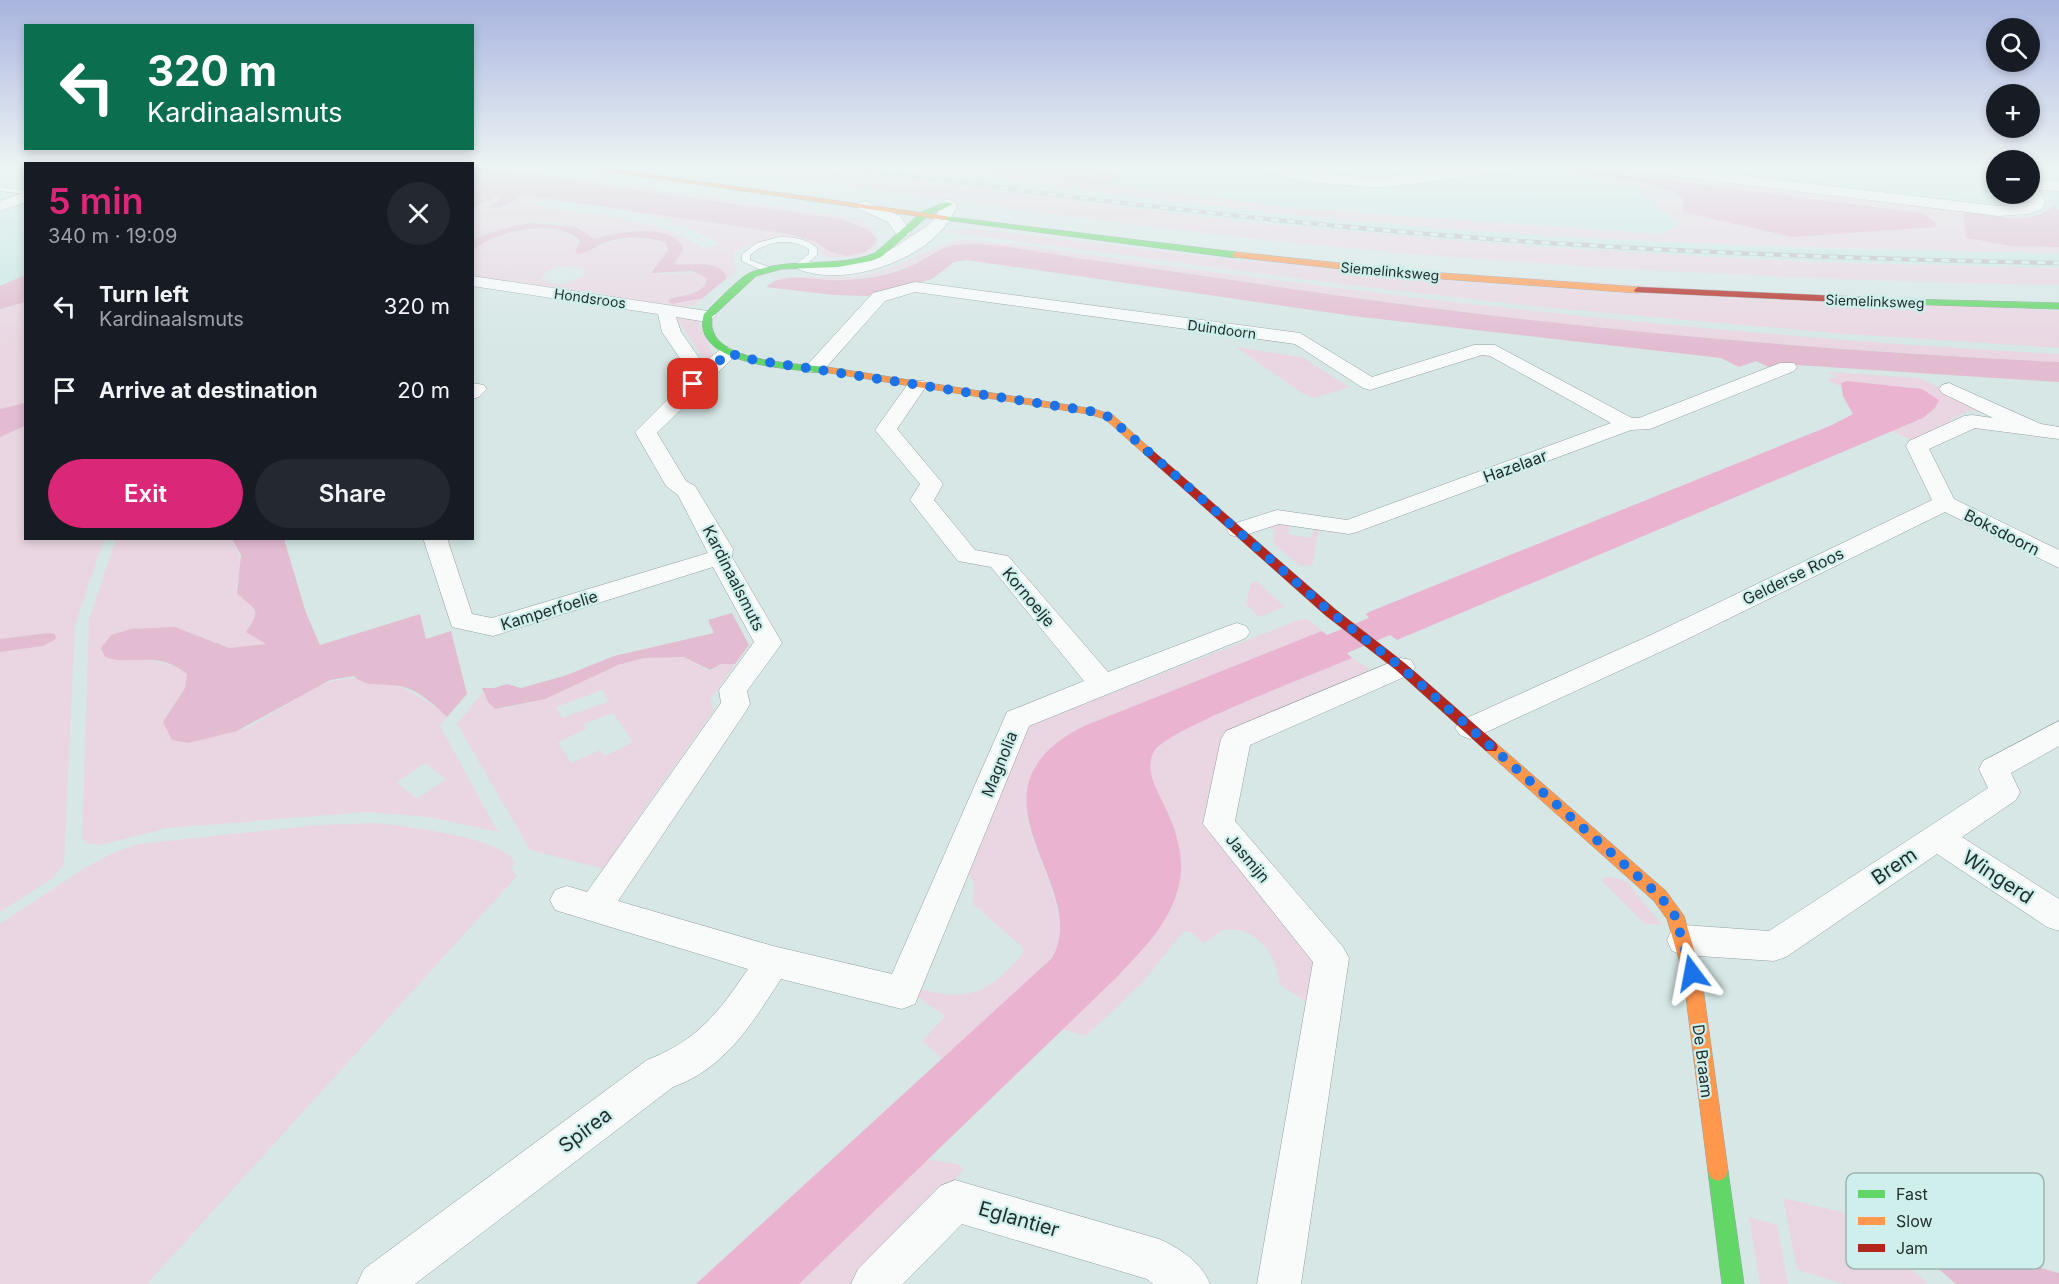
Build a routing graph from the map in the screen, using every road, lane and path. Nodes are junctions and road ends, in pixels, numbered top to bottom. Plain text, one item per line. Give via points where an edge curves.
1 (899, 227) edge
2 (909, 227) edge
3 (930, 227) edge
4 (1053, 227) edge
5 (1109, 227) edge
6 (903, 232) junction
7 (1322, 250) dead end
8 (800, 265) junction
9 (766, 269) junction
10 (474, 281) edge
11 (2059, 306) edge
12 (667, 309) junction
13 (707, 316) junction
14 (718, 361) junction
15 (1787, 367) dead end
16 (814, 368) junction
17 (917, 385) junction
18 (1949, 388) dead end
19 (1628, 424) junction
20 (2048, 431) edge
21 (1945, 503) junction
22 (1239, 530) junction
23 (436, 540) edge
24 (720, 557) junction
25 (2059, 560) edge
26 (1237, 632) dead end
27 (1393, 660) junction
28 (1103, 685) junction
29 (1470, 728) junction
30 (2059, 732) edge
31 (1937, 837) junction
32 (2059, 917) edge
33 (1684, 940) junction
34 (773, 961) junction
35 (917, 961) joint
36 (379, 1284) edge
37 (873, 1284) edge
38 (1188, 1284) edge
39 (1279, 1284) edge
40 (1733, 1284) edge

1 - 6 street
2 - 6 main road
3 - 8 street via 903,253 885,263 855,270
4 - 11 main road, Siemelinksweg via 1259,258 1518,282 1755,297
5 - 7 main road, Siemelinksweg
6 - 8 main road via 868,259
8 - 9 main road
8 - 9 lane via 813,255 810,246 791,240 774,241 759,244 746,254 746,261
9 - 13 main road via 753,274
10 - 12 street, Hondsroos
12 - 13 street, Hondsroos
12 - 14 street, De Braam via 666,322 695,366
13 - 14 main road via 704,325
14 - 16 main road, De Braam
14 - 24 street, Kardinaalsmuts via 646,432 676,486 687,491 721,549
15 - 19 street, Hazelaar via 1642,424
16 - 17 main road, De Braam
16 - 19 street, Duindoorn via 879,297 915,286 1300,339 1370,384 1481,349 1495,351
17 - 22 main road, De Braam via 1109,417
17 - 28 street, Kornoelje via 886,430 932,484 922,500 967,556 999,561
18 - 20 street
19 - 22 street, Hazelaar via 1349,527 1277,517
20 - 21 street via 1972,422 1917,446
21 - 25 street, Boksdoorn
21 - 29 street, Gelderse Roos
22 - 27 main road, De Braam via 1330,612
23 - 24 street, Kamperfoelie via 461,621 493,627
24 - 34 street, Kardinaalsmuts via 768,643 732,690 736,704 580,904
26 - 28 street, Magnolia
27 - 29 main road, De Braam
27 - 39 street, Jasmijn via 1236,739 1219,824 1331,958
28 - 35 street, Magnolia via 1017,719
29 - 33 main road, De Braam via 1660,896 1675,916
30 - 31 street, Brem via 1994,770 2005,792
31 - 32 street, Wingerd
31 - 33 street, Brem via 1774,946
33 - 40 main road, De Braam via 1692,973
34 - 35 street, Kardinaalsmuts via 902,993
34 - 36 street, Spirea via 716,1040 681,1069 661,1073
37 - 38 street, Eglantier via 955,1201 1159,1261

